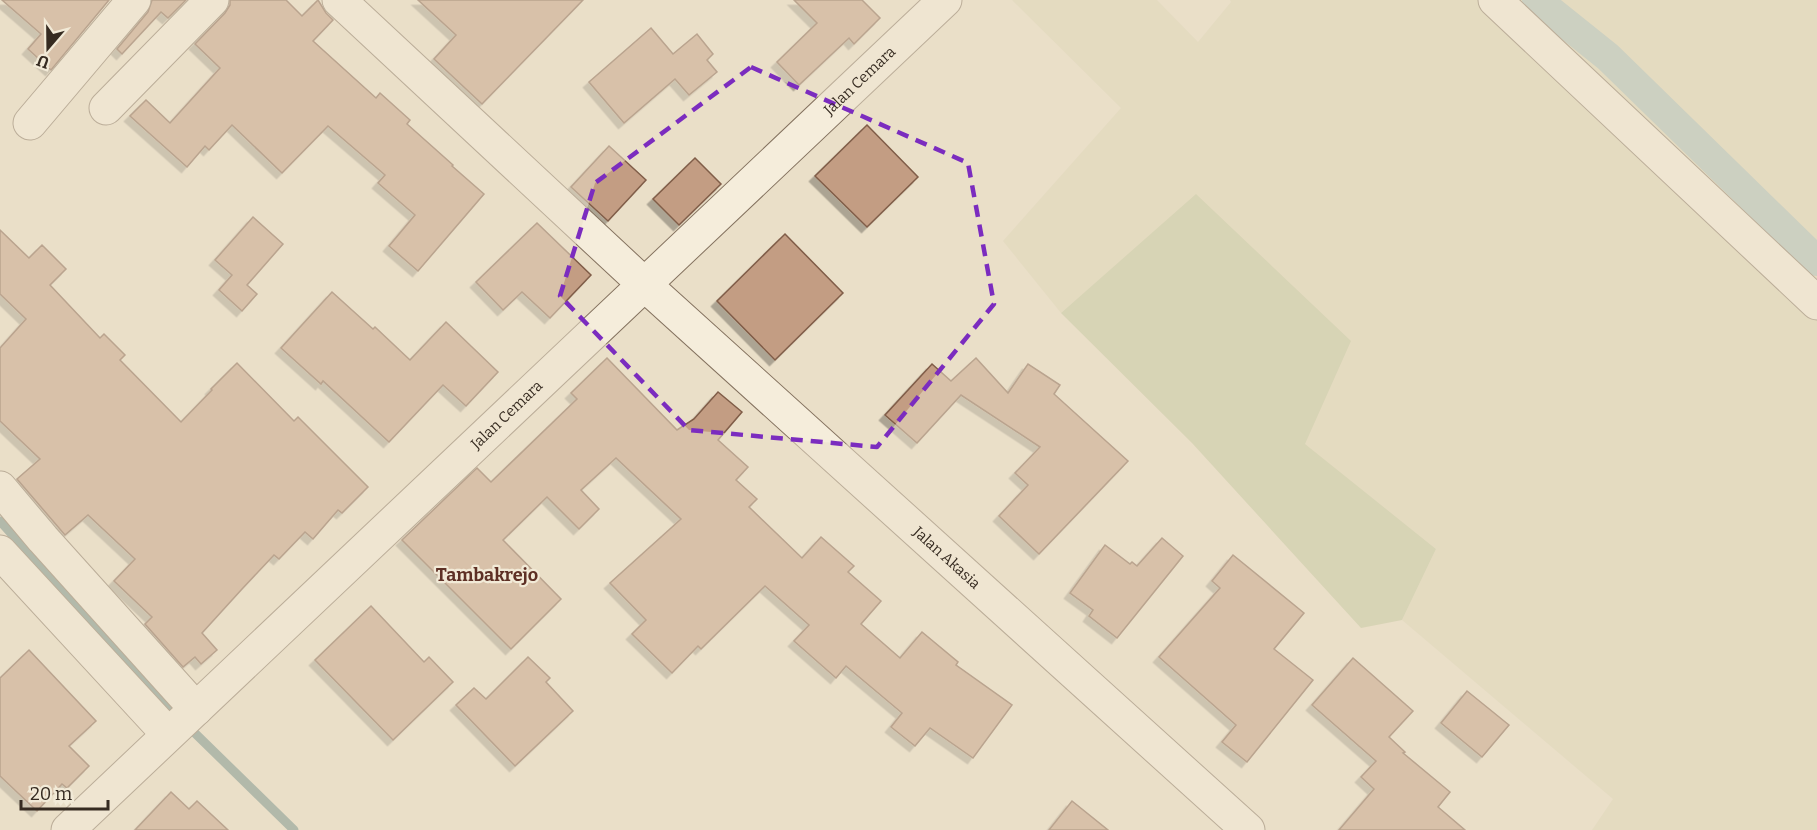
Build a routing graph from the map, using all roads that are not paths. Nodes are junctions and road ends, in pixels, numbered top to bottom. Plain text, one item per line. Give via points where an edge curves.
1 (134, 0) edge
2 (212, 0) edge
3 (339, 0) edge
4 (945, 0) edge
5 (1495, 0) edge
6 (106, 108) dead end
7 (30, 123) dead end
8 (645, 285) junction
9 (1817, 303) edge
10 (0, 488) edge
11 (0, 552) edge
12 (182, 722) junction
13 (68, 830) edge
14 (1248, 830) edge

1 - 7 street
2 - 6 street
3 - 8 street, Jalan Akasia
4 - 8 street, Jalan Cemara
5 - 9 street
8 - 12 street, Jalan Cemara
8 - 14 street, Jalan Akasia
10 - 12 street
11 - 12 street
12 - 13 street, Jalan Cemara

